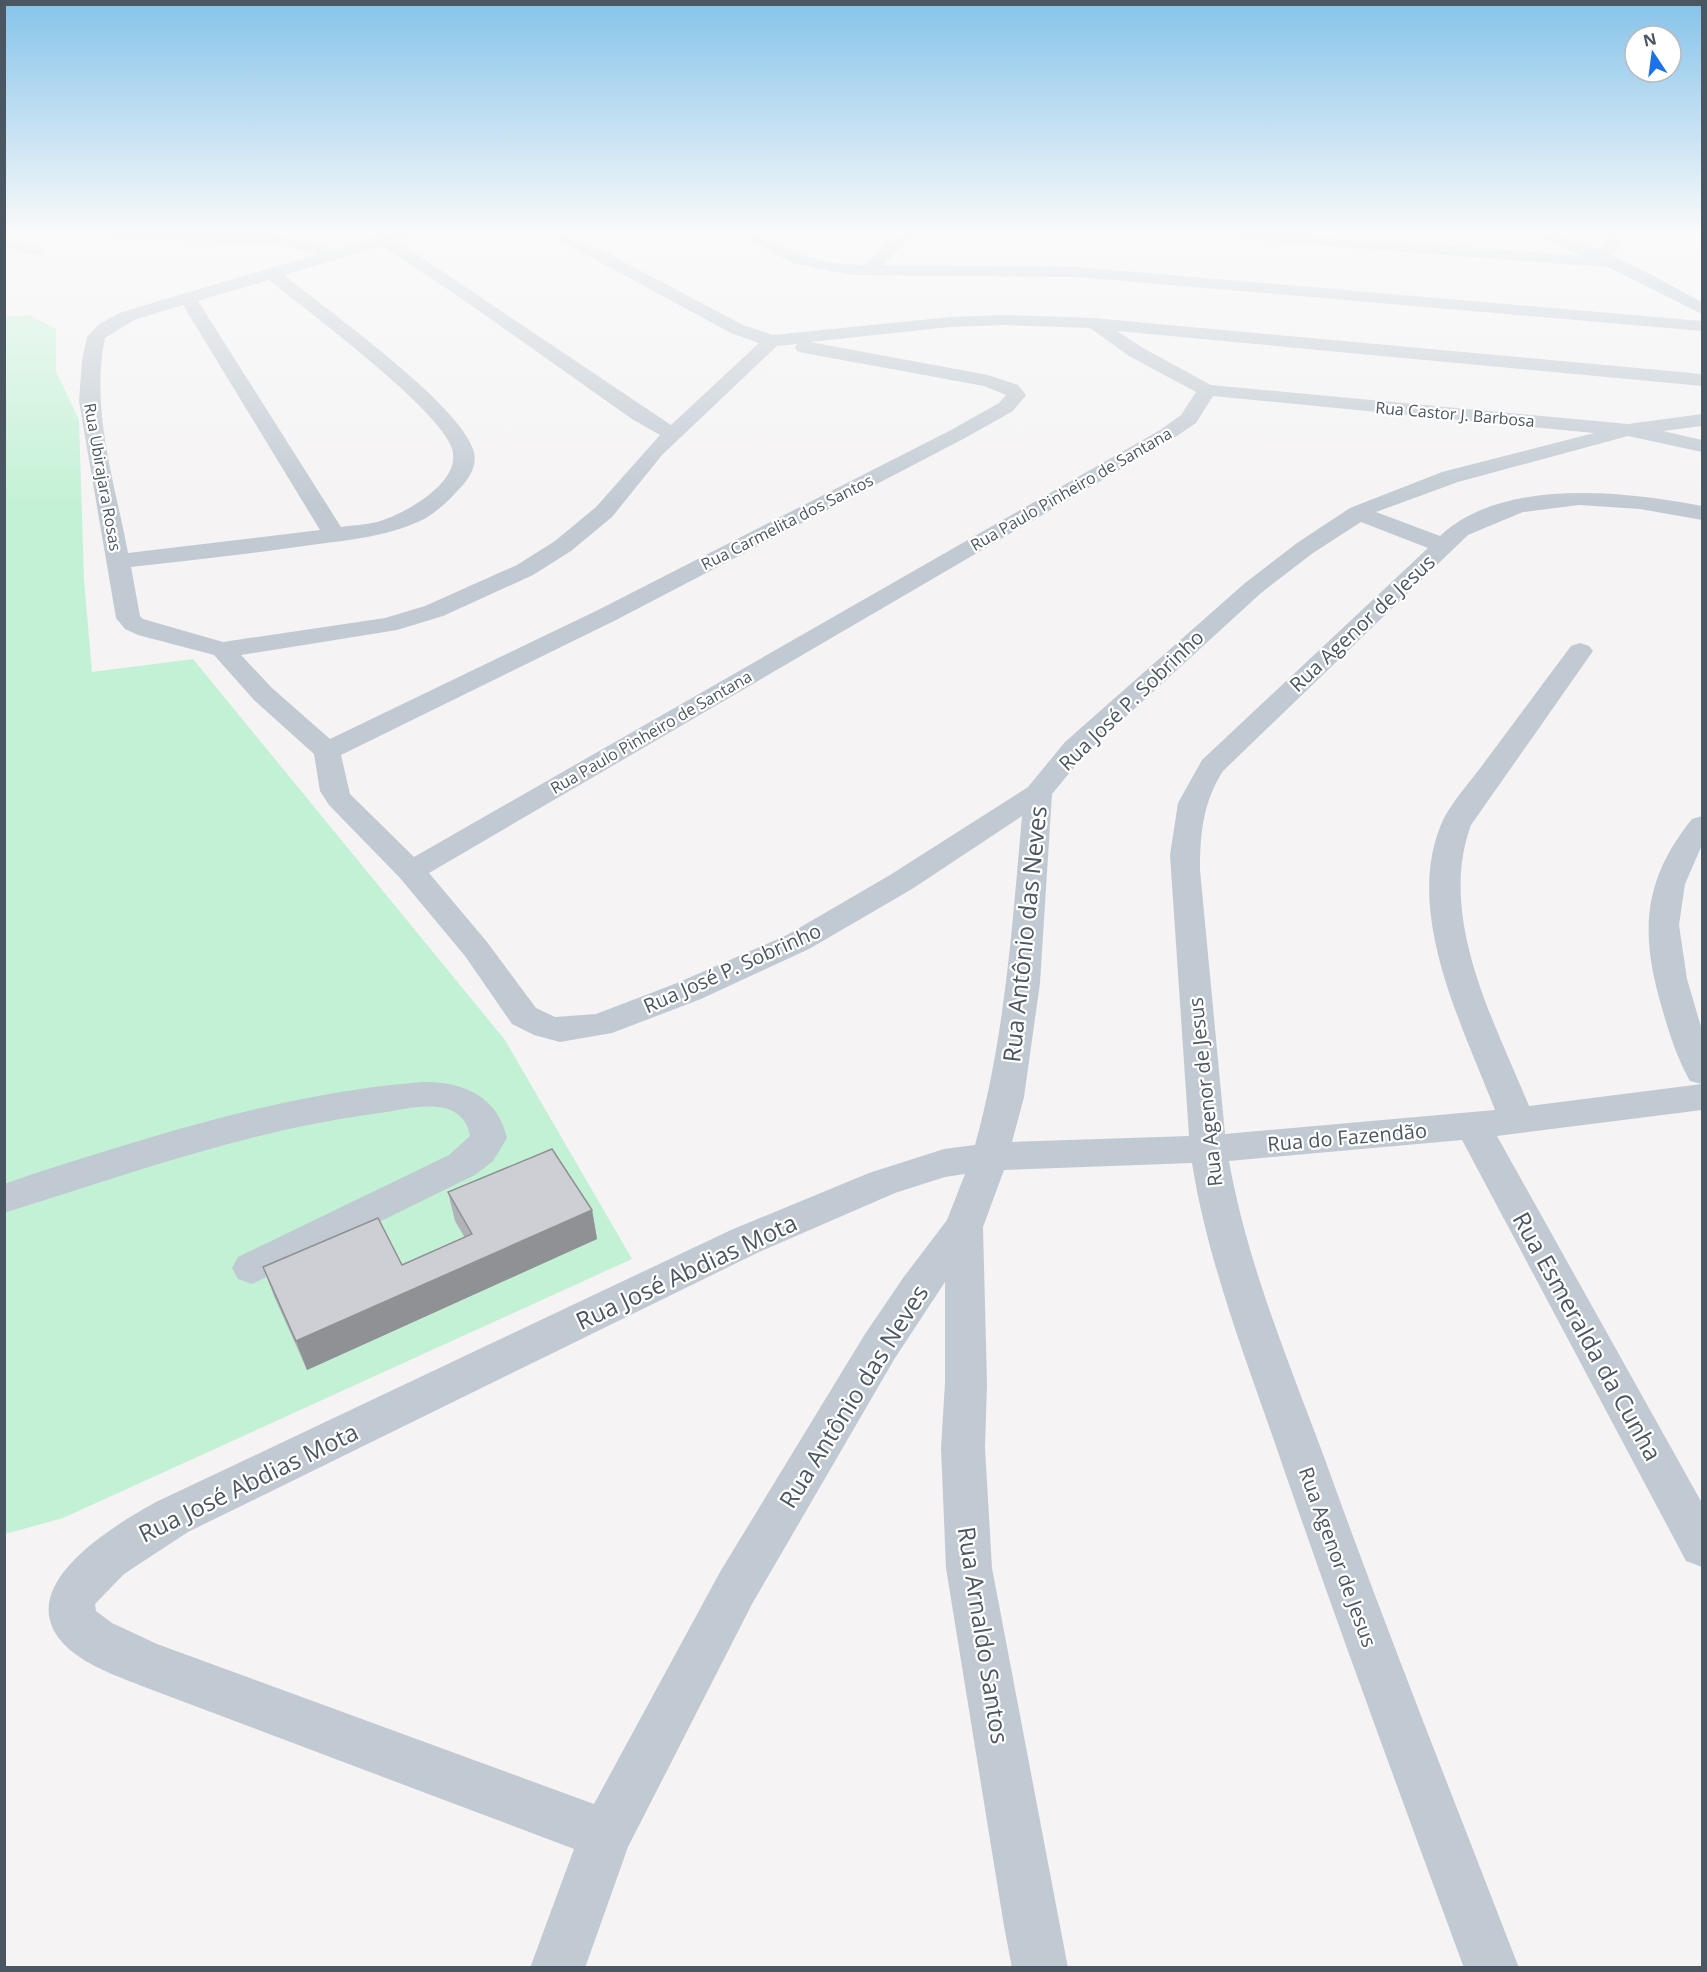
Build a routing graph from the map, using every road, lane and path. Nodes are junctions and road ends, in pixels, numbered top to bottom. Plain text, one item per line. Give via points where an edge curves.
1 (114, 323) edge
2 (203, 323) edge
3 (332, 323) edge
4 (508, 323) edge
5 (726, 323) edge
6 (941, 323) edge
7 (1094, 323) joint
8 (1668, 323) edge
9 (1702, 326) edge
10 (772, 341) junction
11 (1702, 380) edge
12 (1207, 390) junction
13 (1702, 420) edge
14 (1628, 430) junction
15 (672, 434) junction
16 (1702, 446) edge
17 (1358, 513) junction
18 (1702, 513) edge
19 (335, 536) junction
20 (1444, 546) junction
21 (118, 561) junction
22 (224, 650) junction
23 (1580, 651) dead end
24 (327, 751) junction
25 (1038, 793) junction
26 (1702, 825) edge
27 (411, 871) junction
28 (1702, 1072) edge
29 (1702, 1097) edge
30 (1518, 1122) junction
31 (1473, 1126) junction
32 (1208, 1149) junction
33 (990, 1157) junction
34 (4, 1198) edge
35 (964, 1227) junction
36 (252, 1268) dead end
37 (1702, 1546) edge
38 (606, 1835) junction
39 (558, 1968) edge
40 (1040, 1968) edge
41 (1492, 1968) edge

1 - 21 street, Rua Ubirajara Rosas via 96,337 88,401
2 - 19 street
3 - 19 street via 447,422 463,449 464,463 460,475 424,509 381,528
4 - 15 street
5 - 10 street
6 - 10 street
7 - 11 street
7 - 12 street via 1137,352
8 - 9 street
10 - 15 street
10 - 24 street, Rua Carmelita dos Santos via 988,381 1011,389 1016,395 1006,407 967,429 702,566
12 - 14 street, Rua Castor J. Barbosa
12 - 27 street, Rua Paulo Pinheiro de Santana via 1189,419 1167,434
13 - 14 street, Rua Castor J. Barbosa
14 - 16 street
14 - 17 street, Rua José P. Sobrinho via 1450,477
15 - 22 street via 604,512 563,546 515,575 434,611 388,625
17 - 20 street
17 - 25 street, Rua José P. Sobrinho via 1253,588 1152,676 1075,748
18 - 20 street, Rua Agenor de Jesus via 1617,498 1551,499 1480,519 1460,530
19 - 21 street
20 - 32 street, Rua Agenor de Jesus via 1236,741 1198,785 1185,838 1185,870
21 - 22 street, Rua Ubirajara Rosas via 128,618 135,624
22 - 24 street via 263,694
23 - 30 street via 1460,816 1444,865 1442,893 1447,925 1479,1026
24 - 27 street, Rua José P. Sobrinho via 339,799
25 - 27 street, Rua José P. Sobrinho via 901,882 798,942 680,994 580,1029 546,1028 524,1017 476,949
25 - 33 street, Rua Antônio das Neves via 1024,983 1006,1097
26 - 28 street via 1681,852 1662,926 1670,977
29 - 30 street, Rua do Fazendão
30 - 31 street, Rua do Fazendão
31 - 32 street, Rua do Fazendão
31 - 37 street, Rua Esmeralda da Cunha
32 - 33 street, Rua do Fazendão
32 - 41 street, Rua Agenor de Jesus via 1217,1201 1247,1302 1350,1594
33 - 35 street, Rua Antônio das Neves
33 - 38 street, Rua José Abdias Mota via 944,1163 882,1183 745,1241 193,1506 128,1542 92,1572 73,1599 72,1617 83,1631 147,1664
34 - 36 street via 235,1126 351,1103 419,1095 447,1096 472,1104 487,1124 489,1137 480,1151 462,1165
35 - 38 street, Rua Antônio das Neves via 880,1346 736,1588
35 - 40 street, Rua Arnaldo Santos via 963,1448 969,1568
38 - 39 street, Rua Antônio das Neves

